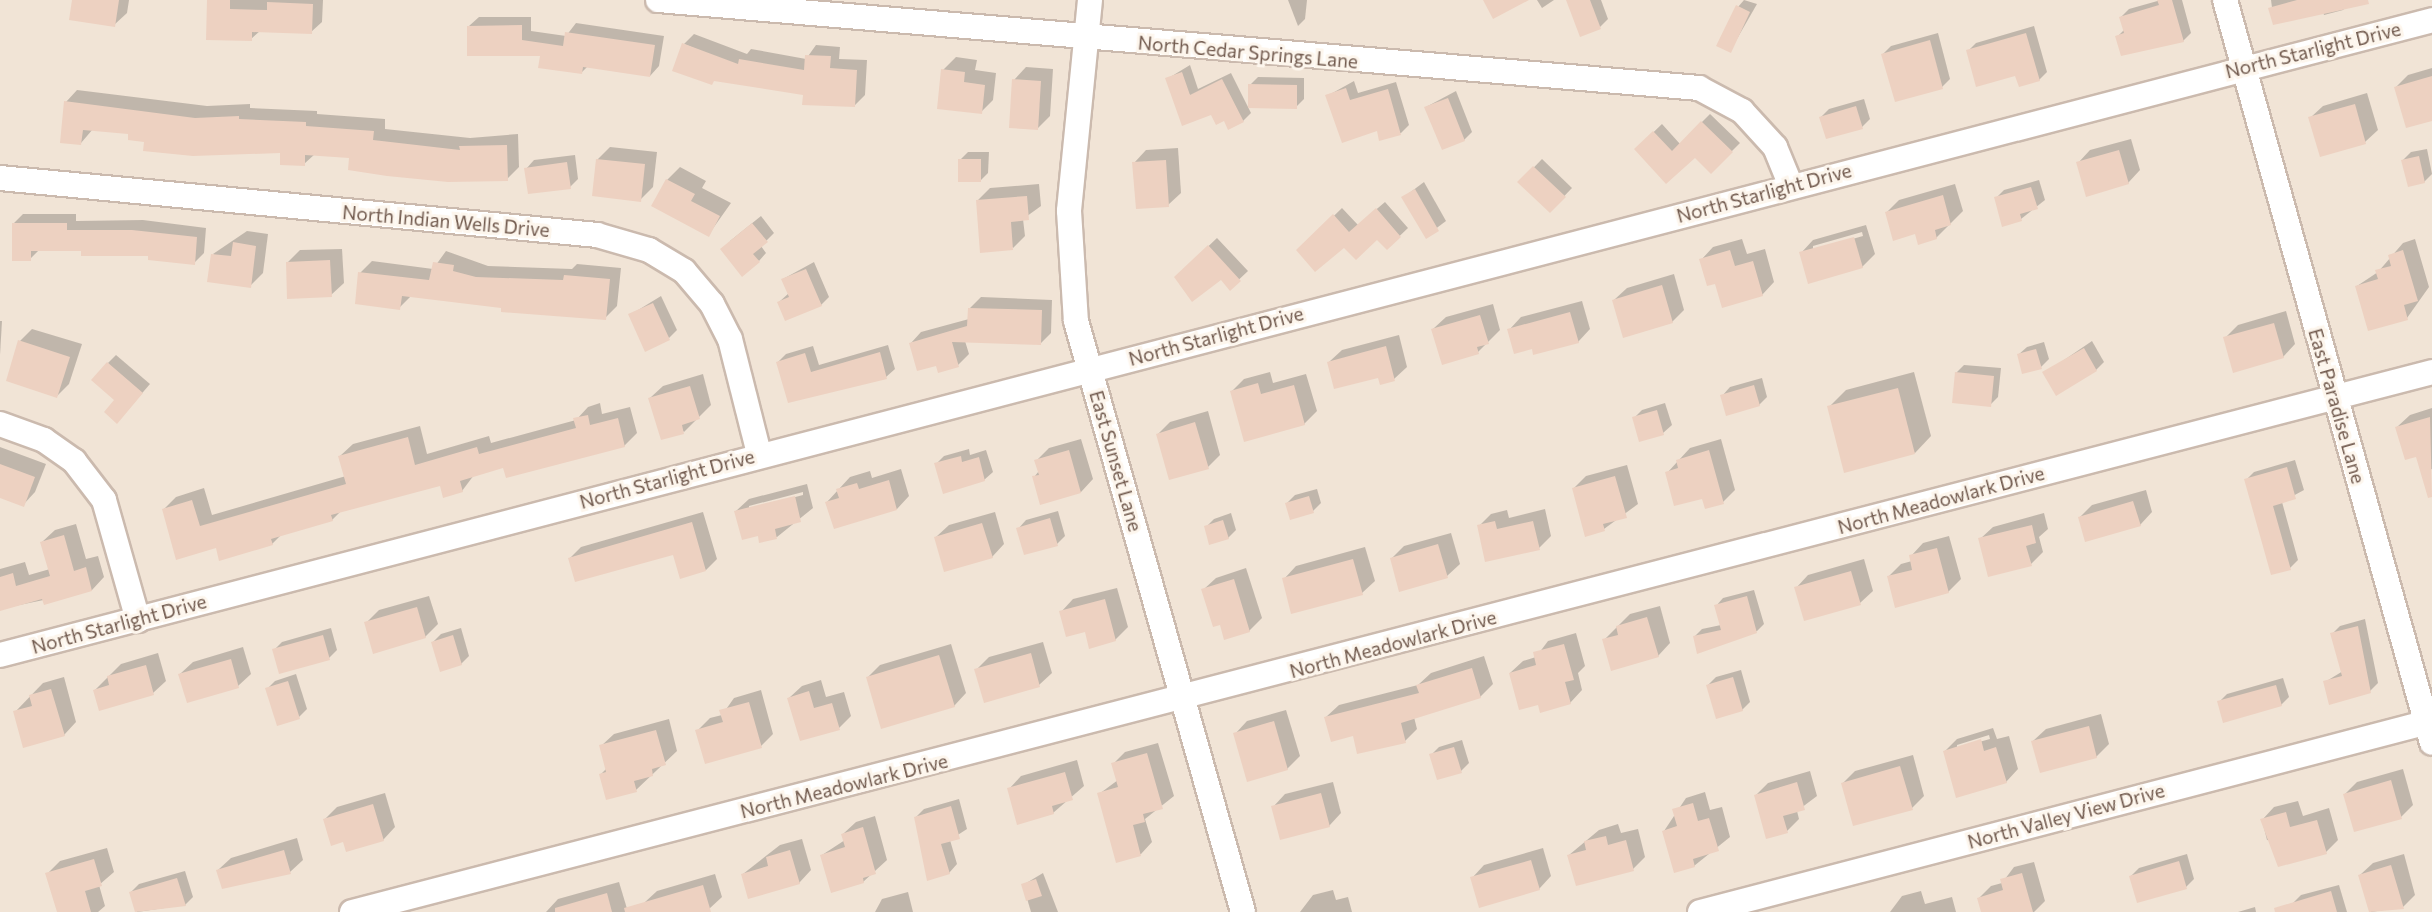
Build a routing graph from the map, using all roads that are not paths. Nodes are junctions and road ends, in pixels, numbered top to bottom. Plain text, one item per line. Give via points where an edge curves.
1 (658, 0) edge
2 (1090, 0) edge
3 (2225, 0) edge
4 (2432, 20) edge
5 (1086, 39) junction
6 (2244, 67) junction
7 (0, 178) edge
8 (1791, 186) junction
9 (1090, 369) junction
10 (2432, 372) edge
11 (2334, 397) junction
12 (0, 424) edge
13 (759, 454) junction
14 (138, 620) junction
15 (0, 655) edge
16 (1183, 699) junction
17 (2430, 729) edge
18 (352, 912) edge
19 (1243, 912) edge
20 (1700, 912) edge

1 - 5 street, North Cedar Springs Lane
2 - 5 street, East Sunset Lane
3 - 6 street, East Paradise Lane
4 - 6 street, North Starlight Drive
5 - 8 street, North Cedar Springs Lane via 1699,88 1742,111 1775,147
5 - 9 street, East Sunset Lane via 1069,211 1072,286
6 - 8 street, North Starlight Drive
6 - 11 street, East Paradise Lane
7 - 13 street, North Indian Wells Drive via 597,235 649,250 684,271 712,304 730,339
8 - 9 street, North Starlight Drive
9 - 13 street, North Starlight Drive
9 - 16 street, East Sunset Lane
10 - 11 street, North Meadowlark Drive
11 - 16 street, North Meadowlark Drive
11 - 17 street, East Paradise Lane
12 - 14 street via 54,447 74,461 104,500
13 - 14 street, North Starlight Drive
14 - 15 street, North Starlight Drive
16 - 18 street, North Meadowlark Drive
16 - 19 street, East Sunset Lane
17 - 20 street, North Valley View Drive

